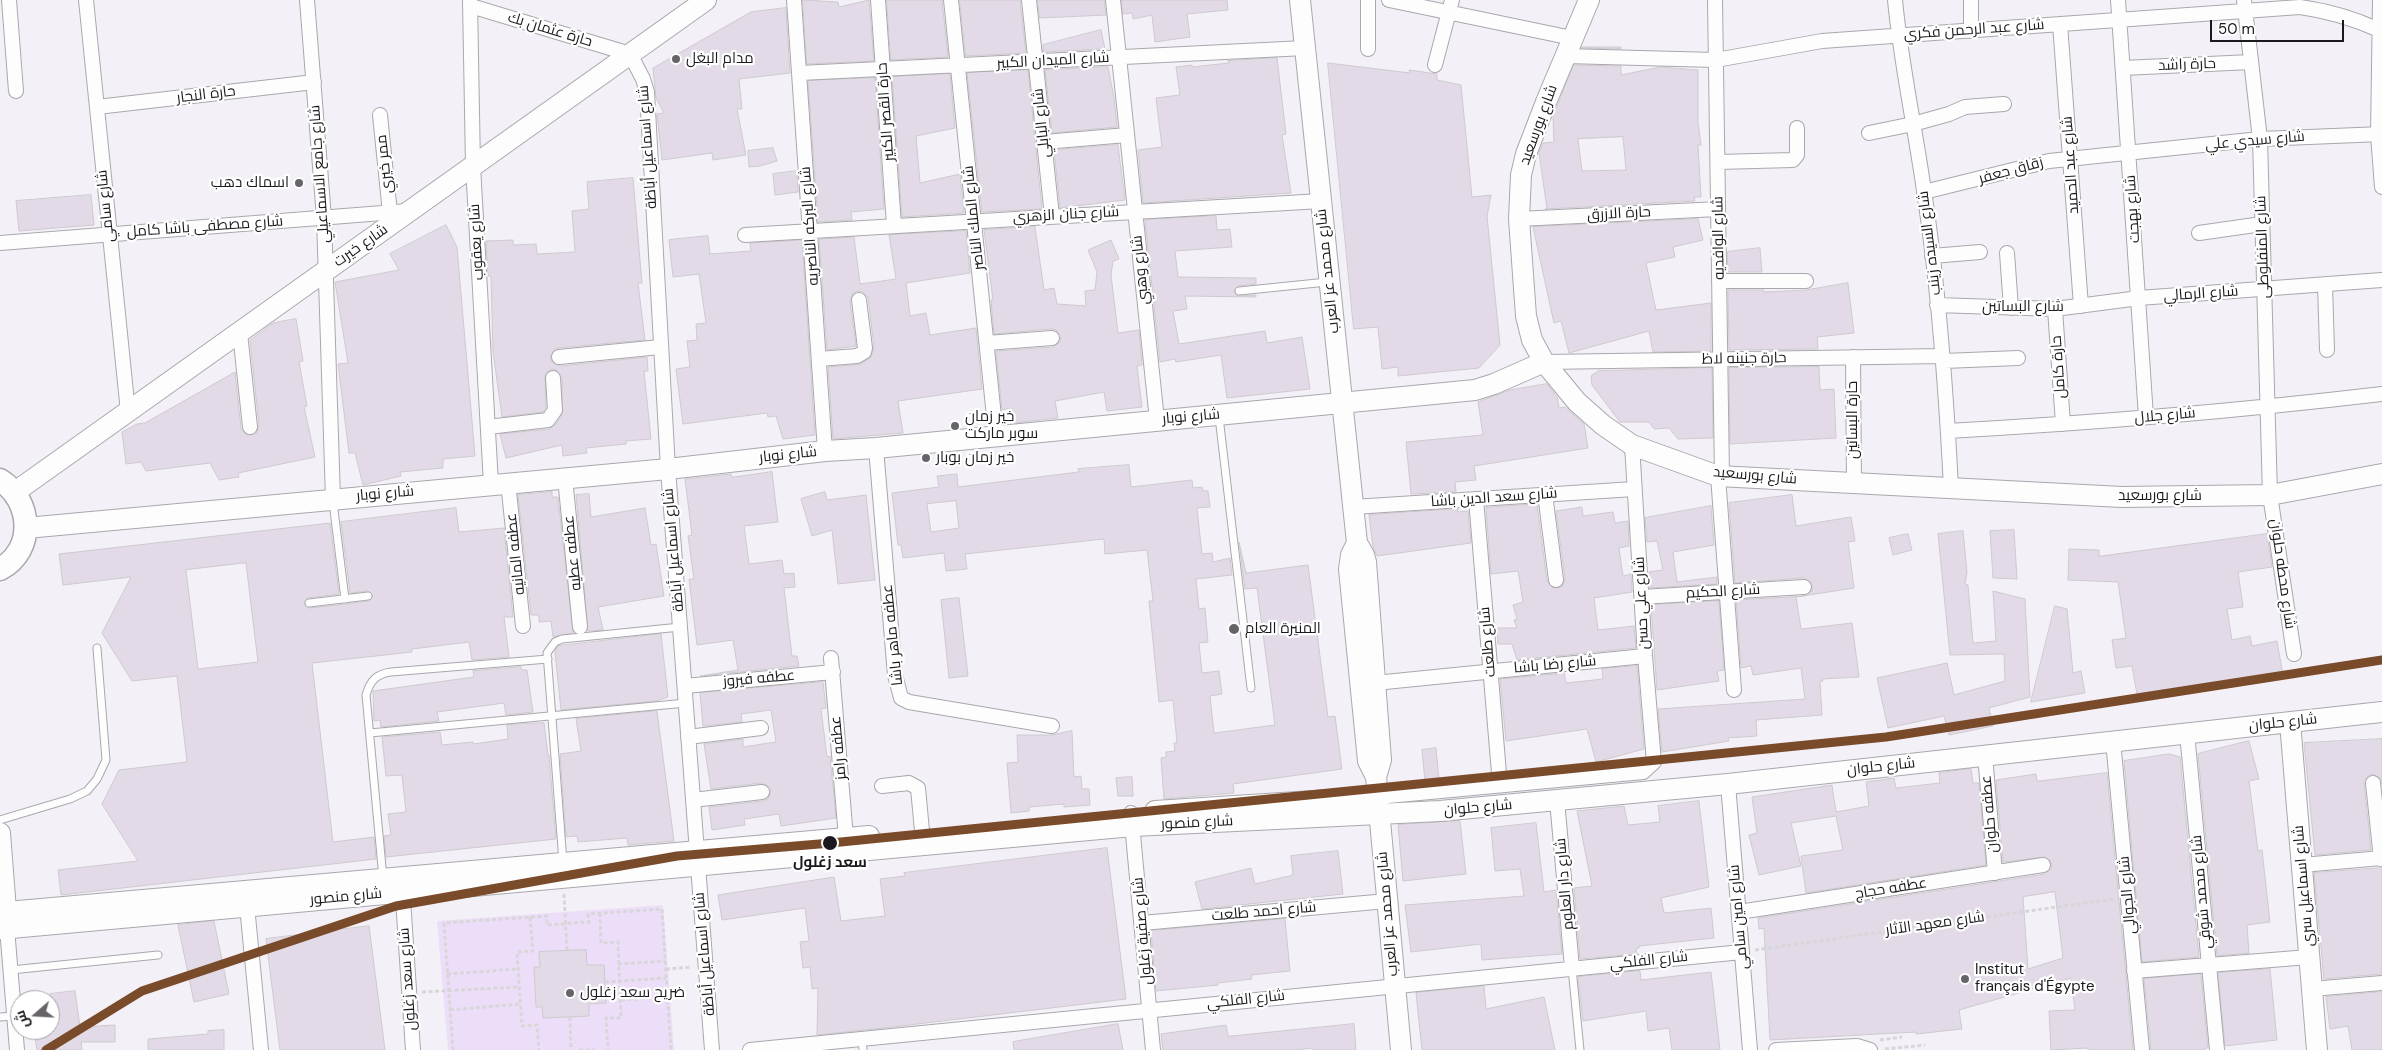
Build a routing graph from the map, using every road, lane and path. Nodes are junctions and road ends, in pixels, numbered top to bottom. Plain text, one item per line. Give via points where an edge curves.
1 (9, 0) edge
2 (86, 0) edge
3 (307, 0) edge
4 (794, 0) edge
5 (878, 0) edge
6 (951, 0) edge
7 (1029, 0) edge
8 (1113, 0) edge
9 (1300, 0) edge
10 (1368, 0) edge
11 (1389, 0) edge
12 (1589, 0) edge
13 (1715, 0) edge
14 (1895, 0) edge
15 (1971, 0) edge
16 (2118, 0) edge
17 (2380, 0) edge
18 (704, 1) edge
19 (470, 3) edge
20 (1450, 6) edge
21 (2244, 6) edge
22 (2120, 20) junction
23 (2060, 24) junction
24 (2379, 30) junction
25 (1971, 31) junction
26 (1898, 36) junction
27 (1569, 47) junction
28 (1305, 48) junction
29 (1368, 49) dead end
30 (630, 54) junction
31 (1119, 57) junction
32 (1716, 60) junction
33 (1036, 61) junction
34 (2251, 62) junction
35 (958, 65) junction
36 (1435, 65) dead end
37 (2123, 68) junction
38 (883, 69) junction
39 (800, 73) junction
40 (314, 82) junction
41 (16, 91) dead end
42 (2004, 104) dead end
43 (97, 107) junction
44 (380, 115) dead end
45 (1913, 124) junction
46 (1797, 128) dead end
47 (1869, 133) dead end
48 (2380, 134) edge
49 (1127, 135) junction
50 (2260, 139) junction
51 (1044, 142) junction
52 (2129, 154) junction
53 (2070, 160) junction
54 (1718, 162) junction
55 (473, 166) junction
56 (2382, 187) edge
57 (1924, 192) junction
58 (1321, 201) junction
59 (1718, 209) junction
60 (410, 211) junction
61 (390, 212) junction
62 (1135, 212) junction
63 (1052, 216) junction
64 (324, 218) junction
65 (1519, 219) junction
66 (974, 220) junction
67 (2262, 224) junction
68 (894, 225) junction
69 (810, 229) junction
70 (2199, 233) dead end
71 (109, 234) junction
72 (745, 235) dead end
73 (0, 243) edge
74 (1980, 252) dead end
75 (2007, 253) dead end
76 (1932, 256) junction
77 (326, 270) junction
78 (2382, 280) edge
79 (1806, 281) dead end
80 (1330, 282) junction
81 (1719, 282) junction
82 (2325, 284) junction
83 (2264, 289) junction
84 (1239, 291) dead end
85 (2139, 298) junction
86 (859, 300) dead end
87 (1937, 305) junction
88 (2081, 306) junction
89 (2011, 308) junction
90 (2055, 309) junction
91 (240, 333) junction
92 (1052, 338) dead end
93 (987, 343) junction
94 (660, 347) junction
95 (2327, 350) dead end
96 (559, 357) dead end
97 (1853, 357) junction
98 (1944, 358) junction
99 (2018, 358) dead end
100 (820, 359) junction
101 (1720, 359) junction
102 (1544, 362) junction
103 (553, 378) dead end
104 (2382, 394) edge
105 (1342, 404) junction
106 (2267, 407) junction
107 (128, 412) junction
108 (1219, 414) junction
109 (2146, 417) junction
110 (1157, 420) junction
111 (2063, 424) junction
112 (250, 427) dead end
113 (488, 427) junction
114 (1948, 431) junction
115 (996, 436) junction
116 (1632, 445) junction
117 (876, 448) junction
118 (825, 451) junction
119 (668, 469) junction
120 (2382, 474) edge
121 (1720, 476) junction
122 (565, 478) junction
123 (499, 483) junction
124 (1854, 483) junction
125 (8, 486) edge
126 (1951, 488) junction
127 (1634, 489) junction
128 (1545, 494) junction
129 (2270, 495) junction
130 (1476, 498) junction
131 (333, 499) junction
132 (1353, 507) junction
133 (26, 528) junction
134 (1357, 543) junction
135 (0, 569) edge
136 (1556, 580) dead end
137 (1804, 587) dead end
138 (1726, 592) junction
139 (368, 596) dead end
140 (1642, 597) junction
141 (345, 599) junction
142 (310, 603) dead end
143 (523, 626) dead end
144 (680, 627) junction
145 (580, 628) dead end
146 (97, 648) dead end
147 (2294, 654) dead end
148 (1645, 656) junction
149 (831, 658) dead end
150 (548, 660) junction
151 (1491, 670) junction
152 (833, 672) junction
153 (1375, 683) junction
154 (685, 686) junction
155 (1251, 688) dead end
156 (1734, 690) dead end
157 (686, 703) junction
158 (2382, 712) edge
159 (552, 716) junction
160 (2290, 722) junction
161 (1052, 726) dead end
162 (761, 728) dead end
163 (370, 733) junction
164 (2187, 733) junction
165 (688, 737) junction
166 (2113, 741) junction
167 (1985, 755) junction
168 (2373, 783) dead end
169 (1728, 784) junction
170 (1500, 785) junction
171 (882, 786) dead end
172 (762, 792) dead end
173 (1377, 796) junction
174 (693, 800) junction
175 (1557, 800) junction
176 (1132, 819) junction
177 (0, 820) edge
178 (922, 831) junction
179 (0, 833) edge
180 (846, 838) junction
181 (697, 858) junction
182 (2381, 858) edge
183 (563, 863) junction
184 (2043, 865) dead end
185 (2302, 865) junction
186 (1995, 873) junction
187 (396, 883) junction
188 (2129, 897) junction
189 (1387, 901) junction
190 (247, 906) junction
191 (565, 912) dead end
192 (1739, 912) junction
193 (600, 913) junction
194 (530, 917) junction
195 (5, 923) edge
196 (1142, 923) junction
197 (565, 924) junction
198 (567, 951) dead end
199 (1742, 952) junction
200 (158, 955) dead end
201 (2309, 957) junction
202 (665, 961) junction
203 (618, 964) junction
204 (2209, 965) junction
205 (705, 967) junction
206 (666, 968) junction
207 (1572, 968) junction
208 (518, 969) junction
209 (10, 970) junction
210 (2134, 971) junction
211 (447, 974) junction
212 (666, 978) junction
213 (619, 981) junction
214 (605, 982) dead end
215 (2382, 983) edge
216 (1394, 986) junction
217 (519, 987) junction
218 (2312, 989) junction
219 (12, 990) edge
220 (443, 991) dead end
221 (449, 991) junction
222 (668, 997) junction
223 (620, 1000) junction
224 (520, 1004) junction
225 (450, 1010) junction
226 (1150, 1010) junction
227 (570, 1017) dead end
228 (862, 1044) edge
229 (1925, 1045) dead end
230 (261, 1050) edge
231 (413, 1050) edge
232 (453, 1050) edge
233 (539, 1050) edge
234 (571, 1050) edge
235 (579, 1050) edge
236 (596, 1050) edge
237 (608, 1050) edge
238 (671, 1050) edge
239 (712, 1050) edge
240 (750, 1050) edge
241 (1153, 1050) edge
242 (1401, 1050) edge
243 (1580, 1050) edge
244 (1750, 1050) edge
245 (1776, 1050) edge
246 (1874, 1050) edge
247 (2142, 1050) edge
248 (2217, 1050) edge
249 (2317, 1050) edge

1 - 41 street
2 - 43 street, شارع سامي
3 - 40 street, شارع جامع الاسماعيلي
4 - 39 street, شارع البركه الناصريه
5 - 38 street, حارة القصر الكبير
6 - 35 street, شارع الملك الناصر
7 - 33 street, شارع البابلي
8 - 31 street, شارع وهبي
9 - 28 street, شارع محمد عز العرب
10 - 29 street
11 - 20 street, شارع عبد الرحمن فكري
12 - 27 street, شارع بورسعيد
13 - 32 street, شارع الوافديه
14 - 26 street, شارع السيده زينب
15 - 25 street
16 - 22 street, شارع بهجت
17 - 24 street
18 - 30 street, شارع خيرت
19 - 30 street, حارة عثمان بك
19 - 55 street, شارع يعقوب
20 - 27 street, شارع عبد الرحمن فكري
20 - 36 street
21 - 22 street, شارع عبد الرحمن فكري
21 - 24 street, شارع عبد الرحمن فكري via 2327,10
21 - 34 street, شارع المنفلوطى
22 - 23 street, شارع عبد الرحمن فكري
22 - 37 street, شارع بهجت
23 - 25 street, شارع عبد الرحمن فكري
23 - 53 street, شارع عبد الحميد
24 - 48 street
25 - 26 street, شارع عبد الرحمن فكري
26 - 32 street, شارع عبد الرحمن فكري via 1822,41
26 - 45 street, شارع السيده زينب
27 - 32 street, شارع عبد الرحمن فكري
27 - 65 street, شارع بورسعيد via 1526,154 1518,197
28 - 31 street, شارع الميدان الكبير
28 - 58 street, شارع محمد عز العرب
30 - 55 street, شارع خيرت
30 - 94 street, شارع اسماعيل أباظة via 647,92
31 - 33 street, شارع الميدان الكبير
31 - 49 street, شارع وهبي
32 - 54 street, شارع الوافديه
33 - 35 street, شارع الميدان الكبير
33 - 51 street, شارع البابلي
34 - 37 street, حارة راشد
34 - 50 street, شارع المنفلوطى
35 - 38 street, شارع الميدان الكبير
35 - 66 street, شارع الملك الناصر
37 - 52 street, شارع بهجت
38 - 39 street, شارع الميدان الكبير
38 - 68 street, حارة القصر الكبير
39 - 69 street, شارع البركه الناصريه
40 - 43 street, حارة النجار
40 - 64 street, شارع جامع الاسماعيلي
42 - 45 street via 1965,107
43 - 71 street, شارع سامي
44 - 61 street, ممر خيري
45 - 47 street
45 - 57 street, شارع السيده زينب
46 - 54 street via 1797,156 1793,160
48 - 50 street, شارع سيدي علي
48 - 56 street
49 - 51 street
49 - 62 street, شارع وهبي
50 - 52 street, شارع سيدي علي
50 - 67 street, شارع المنفلوطى
51 - 63 street, شارع البابلي
52 - 53 street, زقاق جعفر
52 - 85 street, شارع بهجت
53 - 57 street, زقاق جعفر via 2032,164
53 - 88 street, شارع عبد الحميد
54 - 59 street, شارع الوافديه
55 - 60 street, شارع خيرت
55 - 113 street, شارع يعقوب
57 - 76 street, شارع السيده زينب
58 - 62 street, شارع جنان الزهري
58 - 80 street, شارع محمد عز العرب
59 - 65 street, حارة الازرق
59 - 81 street, شارع الوافديه
60 - 61 street, شارع مصطفى باشا كامل
60 - 77 street, شارع خيرت
61 - 64 street, شارع مصطفى باشا كامل
62 - 63 street, شارع جنان الزهري
62 - 110 street, شارع وهبي
63 - 66 street, شارع جنان الزهري
64 - 71 street, شارع مصطفى باشا كامل
64 - 77 street, شارع جامع الاسماعيلي
65 - 102 street, شارع بورسعيد via 1526,316 1532,340
66 - 68 street, شارع جنان الزهري
66 - 93 street, شارع الملك الناصر
67 - 70 street
67 - 83 street, شارع المنفلوطى
68 - 69 street, شارع جنان الزهري
69 - 72 street, شارع جنان الزهري
69 - 100 street, شارع البركه الناصريه
71 - 73 street, شارع مصطفى باشا كامل
71 - 107 street, شارع سامي
74 - 76 street
75 - 89 street
76 - 87 street, شارع السيده زينب
77 - 91 street, شارع خيرت
77 - 131 street, شارع جامع الاسماعيلي
78 - 82 street, شارع الرمالي
79 - 81 street
80 - 84 lane
80 - 105 street, شارع محمد عز العرب
81 - 101 street, شارع الوافديه
82 - 83 street, شارع الرمالي
82 - 95 street
83 - 85 street, شارع الرمالي
83 - 106 street, شارع المنفلوطى
85 - 88 street, شارع البساتين
85 - 109 street, شارع بهجت
86 - 100 street via 864,352 857,356
87 - 89 street, شارع البساتين
87 - 98 street, شارع السيده زينب
88 - 90 street, شارع البساتين
89 - 90 street, شارع البساتين
90 - 111 street, حارة كامل
91 - 107 street, شارع خيرت
91 - 112 street
92 - 93 street
93 - 115 street, شارع الملك الناصر
94 - 96 street
94 - 119 street, شارع اسماعيل أباظة
97 - 98 street, حارة جنينه لاظ
97 - 101 street, حارة جنينه لاظ
97 - 124 street, حارة البساتين
98 - 99 street, حارة جنينه لاظ
98 - 114 street, شارع السيده زينب
100 - 118 street, شارع البركه الناصريه
101 - 102 street, حارة جنينه لاظ
101 - 121 street, شارع الوافديه
102 - 105 street, شارع نوبار via 1474,390
102 - 116 street, شارع بورسعيد via 1577,402
103 - 113 street via 555,410 548,420
104 - 106 street, شارع جلال
105 - 108 street, شارع نوبار
105 - 132 street, شارع محمد عز العرب
106 - 109 street, شارع جلال
106 - 129 street, شارع المنفلوطى
107 - 125 street, شارع خيرت
108 - 110 street, شارع نوبار
108 - 155 lane
109 - 111 street, شارع جلال
110 - 115 street, شارع نوبار
111 - 114 street, شارع جلال
113 - 123 street, شارع يعقوب
114 - 126 street, شارع السيده زينب
115 - 117 street, شارع نوبار
116 - 121 street, شارع بورسعيد
116 - 127 street, شارع علي حسن
117 - 118 street, شارع نوبار
117 - 161 street, عطفه ماهر باشا via 894,675 901,698
118 - 119 street, شارع نوبار
119 - 122 street, شارع نوبار
119 - 144 street, شارع اسماعيل أباظة
120 - 129 street, شارع بورسعيد
121 - 124 street, شارع بورسعيد
121 - 138 street, شارع الوافديه
122 - 123 street, شارع نوبار
122 - 145 street, عطفه عطيه
123 - 131 street, شارع نوبار
123 - 143 street, عطفه المانيه
124 - 126 street, شارع بورسعيد
125 - 133 main road via 26,515
126 - 129 street, شارع بورسعيد via 2122,497
127 - 128 street, شارع سعد الدين باشا
127 - 140 street, شارع علي حسن
128 - 130 street, شارع سعد الدين باشا
128 - 136 street
129 - 147 street, شارع محطه حلوان
130 - 132 street, شارع سعد الدين باشا
130 - 151 street, شارع طلعت
131 - 133 street, شارع نوبار
131 - 141 lane
132 - 134 street, شارع محمد عز العرب
133 - 135 main road via 16,556
134 - 153 street, شارع محمد عز العرب via 1366,562
134 - 173 street, شارع محمد عز العرب via 1349,569 1368,761
137 - 138 street, شارع الحكيم
138 - 140 street, شارع الحكيم
138 - 156 street, شارع الوافديه
139 - 141 lane
140 - 148 street, شارع علي حسن
141 - 142 lane
144 - 150 lane via 562,639 550,647
144 - 154 street, شارع اسماعيل أباظة
146 - 177 lane via 106,760 97,779 87,791 70,799
148 - 151 street, شارع رضا باشا
148 - 170 street, شارع علي حسن via 1654,762 1643,772
149 - 152 street, عطفه رامز
150 - 159 lane
150 - 163 lane via 381,673 368,686 366,695
151 - 153 street, شارع رضا باشا
151 - 170 street, شارع طلعت
152 - 154 street, عطفه فيروز
152 - 180 street, عطفه رامز
153 - 173 street, شارع محمد عز العرب via 1381,760
154 - 157 street, شارع اسماعيل أباظة
157 - 159 lane
157 - 165 street, شارع اسماعيل أباظة
158 - 160 street, شارع حلوان
159 - 163 lane
159 - 183 lane
160 - 164 street, شارع حلوان
160 - 185 street, شارع اسماعيل سري
162 - 165 street
163 - 187 lane
164 - 166 street, شارع حلوان
164 - 204 street, شارع محمد شوقي
165 - 174 street, شارع اسماعيل أباظة
166 - 167 street, شارع حلوان
166 - 188 street, شارع الجوالي
167 - 169 street, شارع حلوان
167 - 186 street, عطفه حلوان
168 - 182 street
169 - 175 street, شارع حلوان
169 - 192 street, شارع امين سامي
170 - 173 street
171 - 178 street via 909,783 918,788
172 - 174 street
173 - 175 street, شارع حلوان via 1440,811
173 - 176 street, شارع منصور
173 - 189 street, شارع محمد عز العرب
174 - 181 street, شارع اسماعيل أباظة
175 - 207 street, شارع دار العلوم
176 - 178 street, شارع منصور
176 - 181 street, شارع منصور
176 - 196 street, شارع صفية زغلول
178 - 180 street, شارع منصور
179 - 195 street
180 - 181 street, شارع منصور
181 - 183 street, شارع منصور
181 - 187 street, شارع منصور
181 - 205 street, شارع اسماعيل أباظة
182 - 185 street
183 - 187 street, شارع منصور
184 - 186 street, عطفه حجاج
185 - 201 street, شارع اسماعيل سري
186 - 192 street, عطفه حجاج
187 - 190 street, شارع منصور
187 - 195 street, شارع منصور
187 - 231 street, شارع سعد زغلول
188 - 199 path, شارع معهد الآثار
188 - 210 street, شارع الجوالي
189 - 196 street, شارع احمد طلعت
189 - 216 street, شارع محمد عز العرب
190 - 195 street, شارع منصور
190 - 230 street
191 - 197 path
192 - 199 street, شارع امين سامي
193 - 197 path via 588,914 589,922
193 - 202 path via 662,908
193 - 203 path via 601,943 618,942
194 - 197 path via 547,916 547,925
194 - 208 path via 533,951 517,952
194 - 211 path via 444,923
195 - 209 street
196 - 226 street, شارع صفية زغلول
197 - 198 path
199 - 207 street, شارع الفلكي
199 - 244 street, شارع امين سامي
200 - 209 lane
201 - 204 street
201 - 218 street, شارع اسماعيل سري
202 - 203 path
202 - 206 path
203 - 213 path
204 - 210 street
204 - 248 street, شارع محمد شوقي
205 - 206 path
205 - 239 street, شارع اسماعيل أباظة
206 - 212 path
207 - 216 street, شارع الفلكي
207 - 243 lane
208 - 211 path
208 - 217 path
209 - 219 street
210 - 247 street, شارع الجوالي
211 - 221 path
212 - 213 path
212 - 222 path
213 - 214 path
213 - 223 path
215 - 218 street
216 - 226 street, شارع الفلكي
216 - 242 street, شارع محمد عز العرب
217 - 221 path
217 - 224 path
218 - 249 street, شارع اسماعيل سري
220 - 221 path
221 - 225 path
222 - 223 path
222 - 238 path
223 - 237 path via 621,1018 606,1018
224 - 225 path
224 - 233 path via 522,1026 537,1025
225 - 232 path
226 - 228 street, شارع الفلكي
226 - 241 street, شارع صفية زغلول
227 - 234 path
228 - 240 street, شارع الفلكي
229 - 246 path
235 - 236 path
245 - 246 street via 1857,1046

